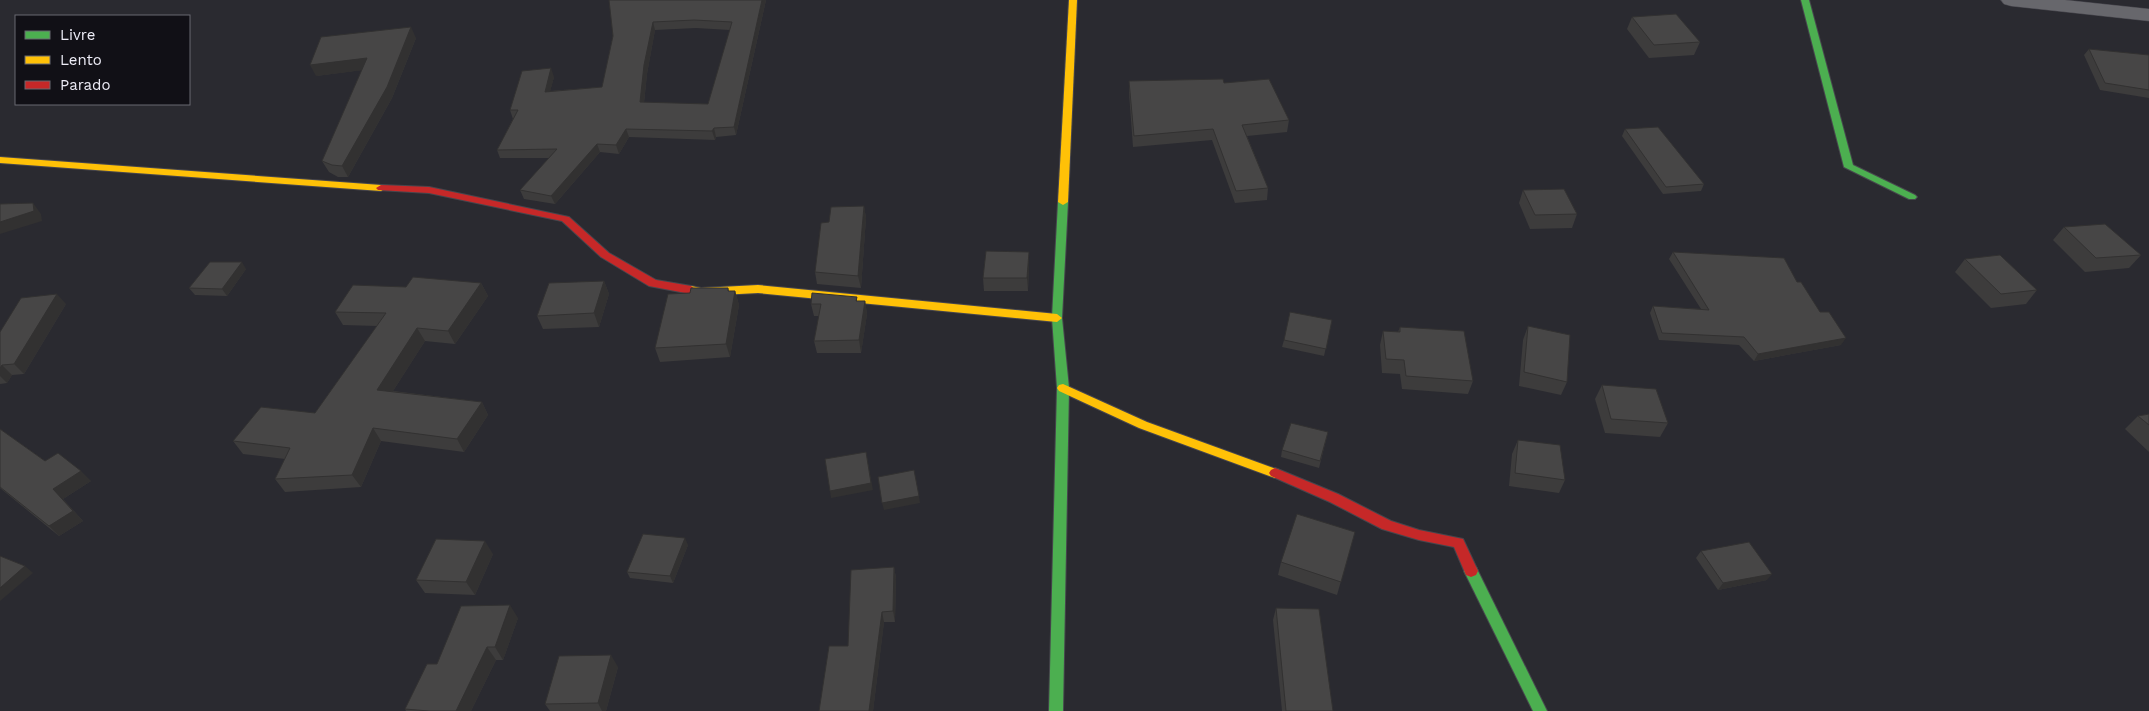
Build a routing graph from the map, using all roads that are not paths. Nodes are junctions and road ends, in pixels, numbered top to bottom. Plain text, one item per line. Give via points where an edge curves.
1 (1073, 0) edge
2 (1805, 0) edge
3 (2011, 0) edge
4 (2149, 15) edge
5 (0, 160) edge
6 (1912, 197) dead end
7 (1057, 318) junction
8 (1063, 388) junction
9 (1056, 711) edge
10 (1540, 711) edge

1 - 7 street
2 - 6 street via 1849,167
3 - 4 street
5 - 7 street via 429,190 565,219 605,255 653,283 700,292 758,289
7 - 8 street
8 - 9 street
8 - 10 street via 1143,424 1252,463 1387,525 1458,543

